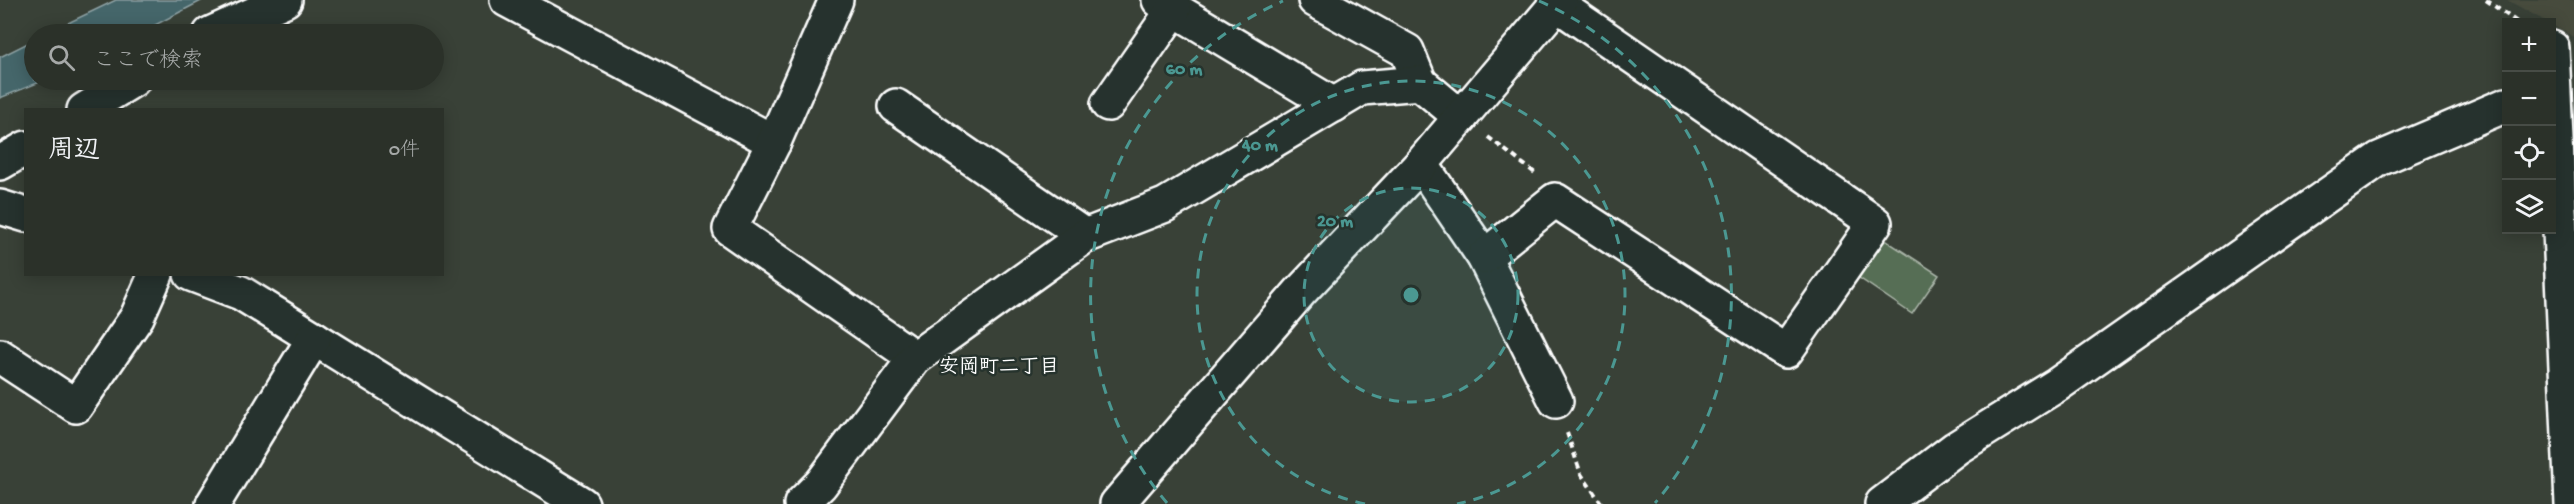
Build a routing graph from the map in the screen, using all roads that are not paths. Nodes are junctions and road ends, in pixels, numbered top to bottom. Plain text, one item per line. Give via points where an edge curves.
1 (285, 0) edge
2 (507, 0) edge
3 (836, 0) edge
4 (1315, 0) edge
5 (1559, 2) edge
6 (1167, 4) edge
7 (232, 24) edge
8 (1419, 83) junction
9 (117, 90) edge
10 (1108, 104) dead end
11 (1334, 105) junction
12 (896, 106) dead end
13 (2502, 107) edge
14 (87, 108) edge
15 (1461, 117) junction
16 (2555, 126) edge
17 (774, 142) junction
18 (24, 149) edge
19 (0, 164) edge
20 (1421, 164) junction
21 (0, 207) edge
22 (24, 214) edge
23 (1085, 236) junction
24 (1484, 257) junction
25 (155, 276) edge
26 (195, 276) edge
27 (314, 338) junction
28 (0, 356) edge
29 (915, 358) junction
30 (1556, 401) road end
31 (213, 504) edge
32 (582, 504) edge
33 (801, 504) edge
34 (1117, 504) edge
35 (1882, 504) edge
36 (2572, 504) edge

1 - 7 street
2 - 17 street
3 - 17 street
4 - 8 street via 1407,51
5 - 15 street
5 - 24 street via 1875,223 1785,351 1556,200
6 - 10 street
6 - 11 street
8 - 11 street via 1362,88
8 - 15 street
9 - 14 street
11 - 23 street via 1166,205
12 - 23 street
13 - 35 street via 2379,159 2057,385 1956,448
15 - 20 street
16 - 36 street
17 - 29 street via 730,229
18 - 19 street
20 - 24 street
20 - 34 street via 1300,292
21 - 22 street
23 - 29 street
24 - 30 street
25 - 28 street via 137,317 76,406
26 - 27 street via 241,293
27 - 31 street
27 - 32 street
29 - 33 street via 821,484

